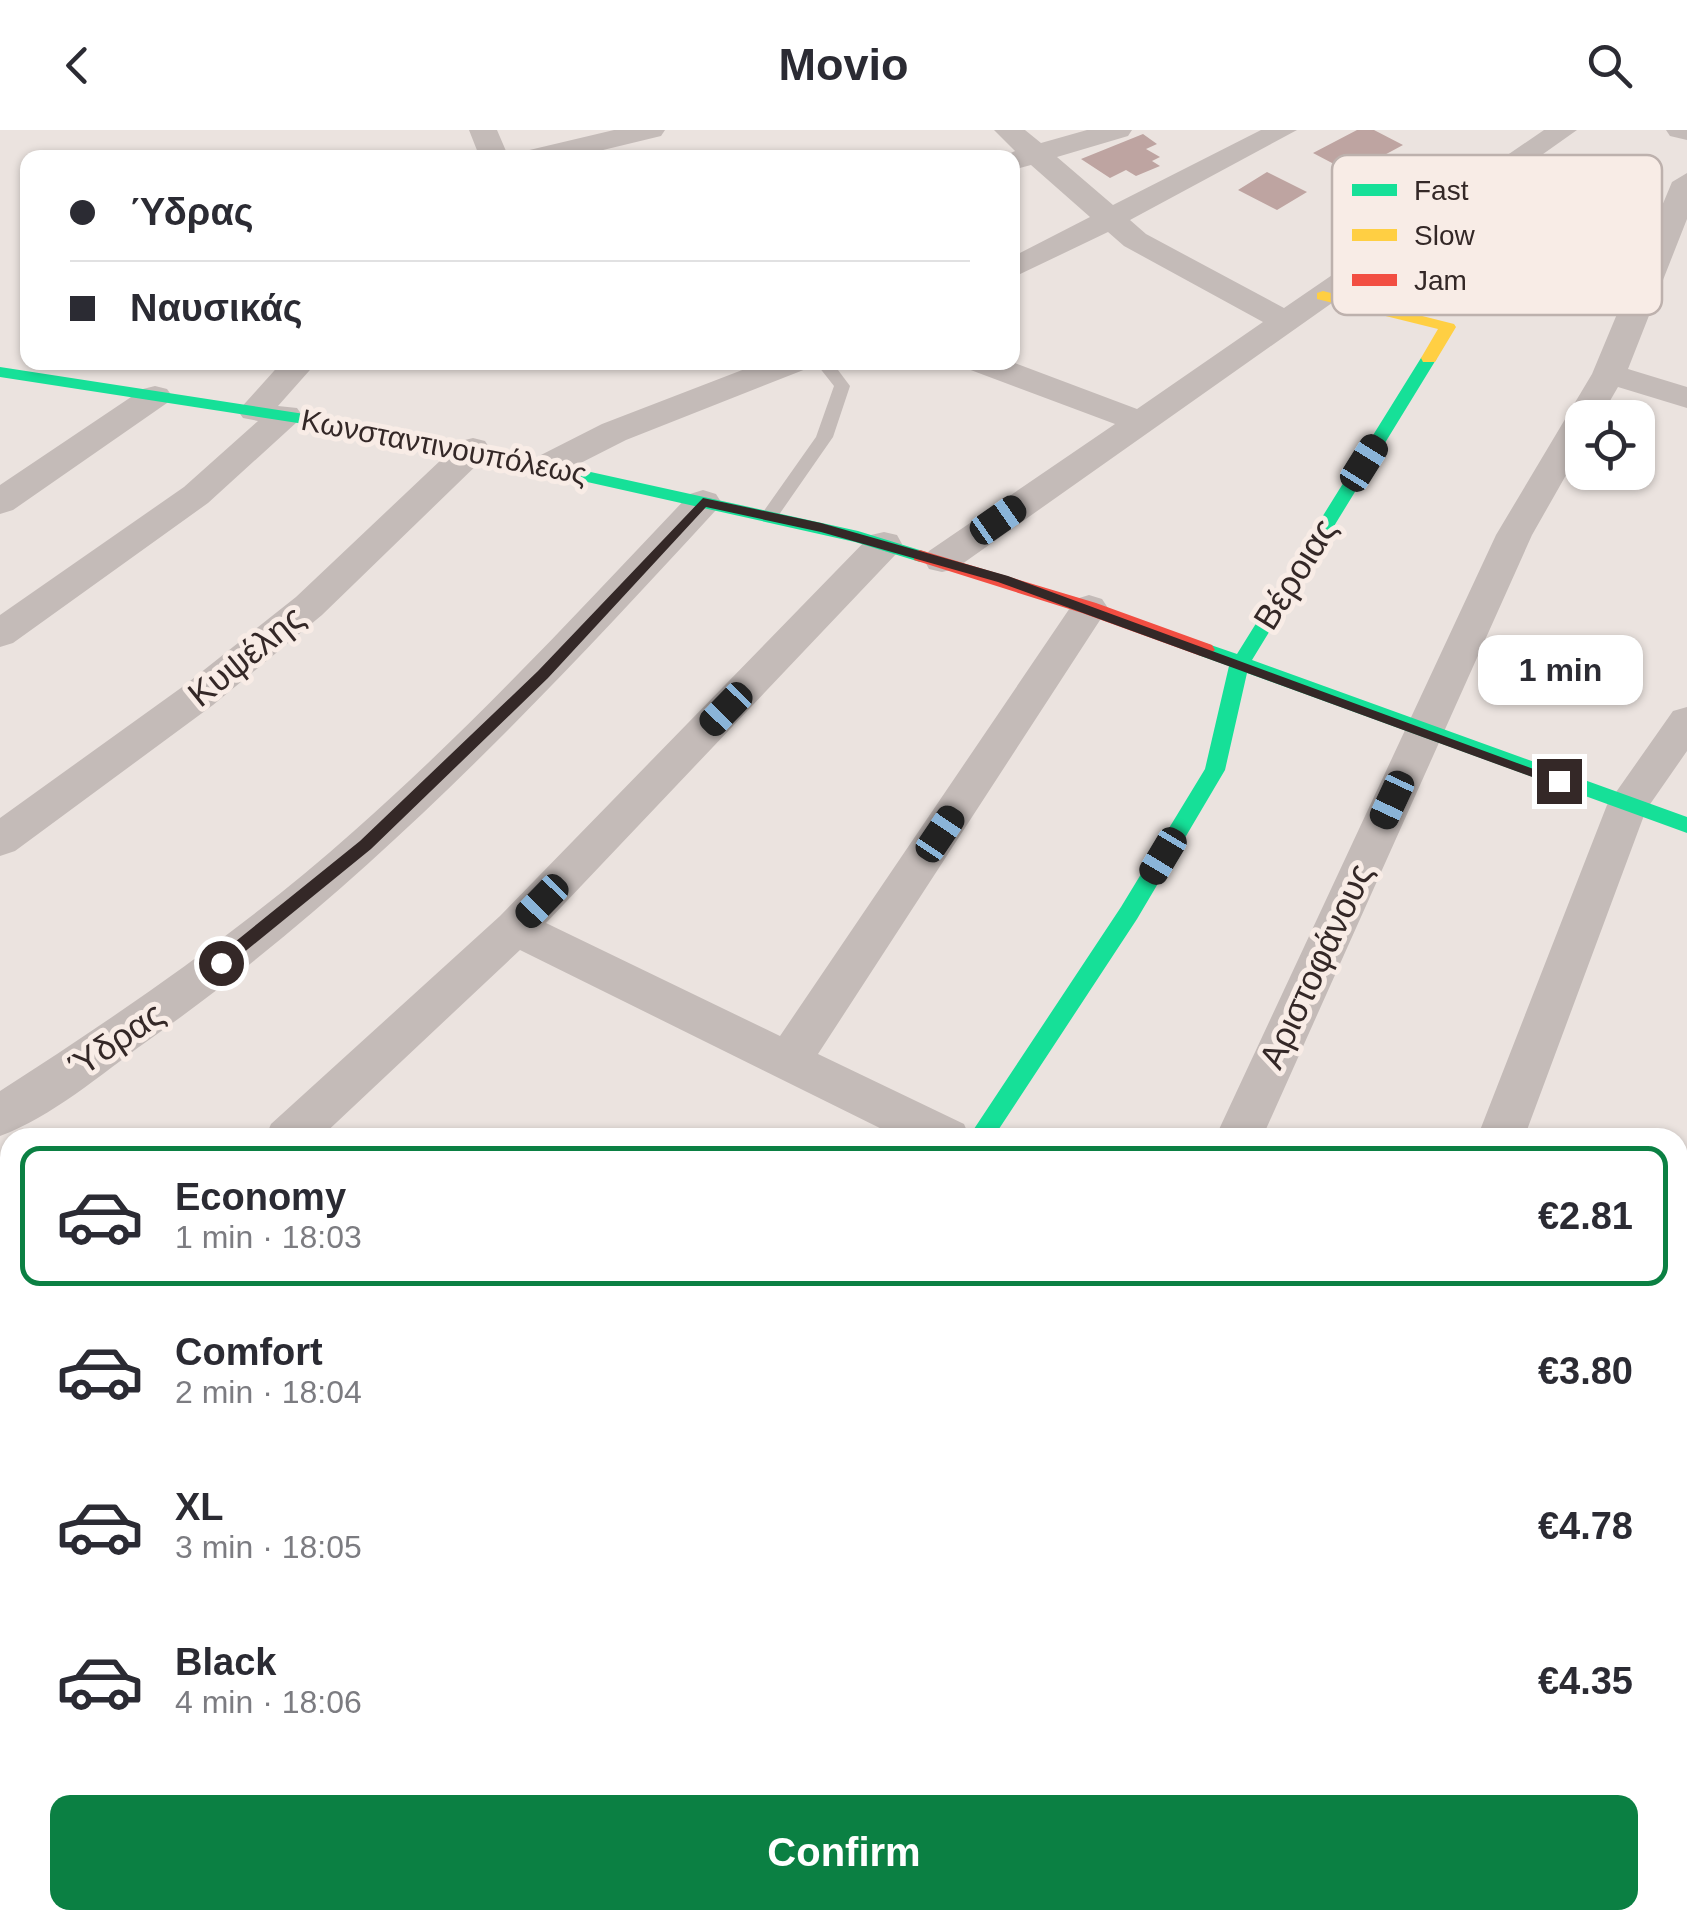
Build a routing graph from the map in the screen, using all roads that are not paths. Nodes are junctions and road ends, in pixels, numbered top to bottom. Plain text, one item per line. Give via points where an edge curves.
1 (651, 130) edge
2 (1118, 130) edge
3 (1283, 130) edge
4 (1563, 130) edge
5 (565, 150) edge
6 (1527, 155) edge
7 (1023, 159) edge
8 (1687, 182) edge
9 (1112, 219) junction
10 (1662, 244) edge
11 (1020, 265) edge
12 (1332, 290) edge
13 (1323, 296) junction
14 (1332, 298) edge
15 (1400, 315) edge
16 (1634, 315) edge
17 (1286, 322) junction
18 (296, 370) edge
19 (773, 370) edge
20 (830, 370) edge
21 (1001, 370) edge
22 (0, 372) edge
23 (1610, 374) junction
24 (155, 396) junction
25 (1687, 398) edge
26 (1594, 400) edge
27 (270, 412) junction
28 (1141, 422) junction
29 (1565, 449) edge
30 (473, 450) junction
31 (547, 466) junction
32 (0, 502) edge
33 (703, 502) junction
34 (770, 515) junction
35 (884, 544) junction
36 (942, 560) junction
37 (1089, 608) junction
38 (0, 634) edge
39 (1238, 666) junction
40 (1687, 720) edge
41 (1424, 733) junction
42 (1627, 805) junction
43 (1687, 826) edge
44 (0, 840) edge
45 (515, 928) junction
46 (790, 1059) junction
47 (0, 1116) edge
48 (299, 1128) edge
49 (927, 1128) edge
50 (987, 1128) edge
51 (1243, 1128) edge
52 (1504, 1128) edge

1 - 5 street
2 - 7 street
3 - 9 street
4 - 6 street
7 - 9 street
8 - 10 street, Αριστοφάνους
9 - 11 street
9 - 17 street via 1162,256
12 - 13 street
13 - 14 street, Βέροιας
13 - 17 street
15 - 39 street, Βέροιας via 1448,327
16 - 23 street, Αριστοφάνους
17 - 28 street
18 - 27 street
19 - 31 street via 614,432
20 - 34 lane via 842,386 834,416
21 - 28 street
22 - 24 street, Κωνσταντινουπόλεως
23 - 25 street
23 - 26 street, Αριστοφάνους
24 - 27 street, Κωνσταντινουπόλεως
24 - 32 street
27 - 30 street, Κωνσταντινουπόλεως
27 - 38 street via 196,495
28 - 36 street
29 - 41 street, Αριστοφάνους via 1514,535
30 - 31 street, Κωνσταντινουπόλεως
30 - 44 street, Κυψέλης via 282,628
31 - 33 street, Κωνσταντινουπόλεως
33 - 34 street, Κωνσταντινουπόλεως
33 - 47 street, Ύδρας via 543,674 366,845 163,1010
34 - 35 street, Κωνσταντινουπόλεως
35 - 36 street, Κωνσταντινουπόλεως
35 - 45 street
36 - 37 street, Κωνσταντινουπόλεως
37 - 39 street, Κωνσταντινουπόλεως
37 - 46 street
39 - 41 street, Κωνσταντινουπόλεως
39 - 50 street, Βέροιας via 1214,770
40 - 42 street
41 - 42 street, Κωνσταντινουπόλεως
41 - 51 street, Αριστοφάνους
42 - 43 street, Κωνσταντινουπόλεως
42 - 52 street
45 - 46 street
45 - 48 street
46 - 49 street

